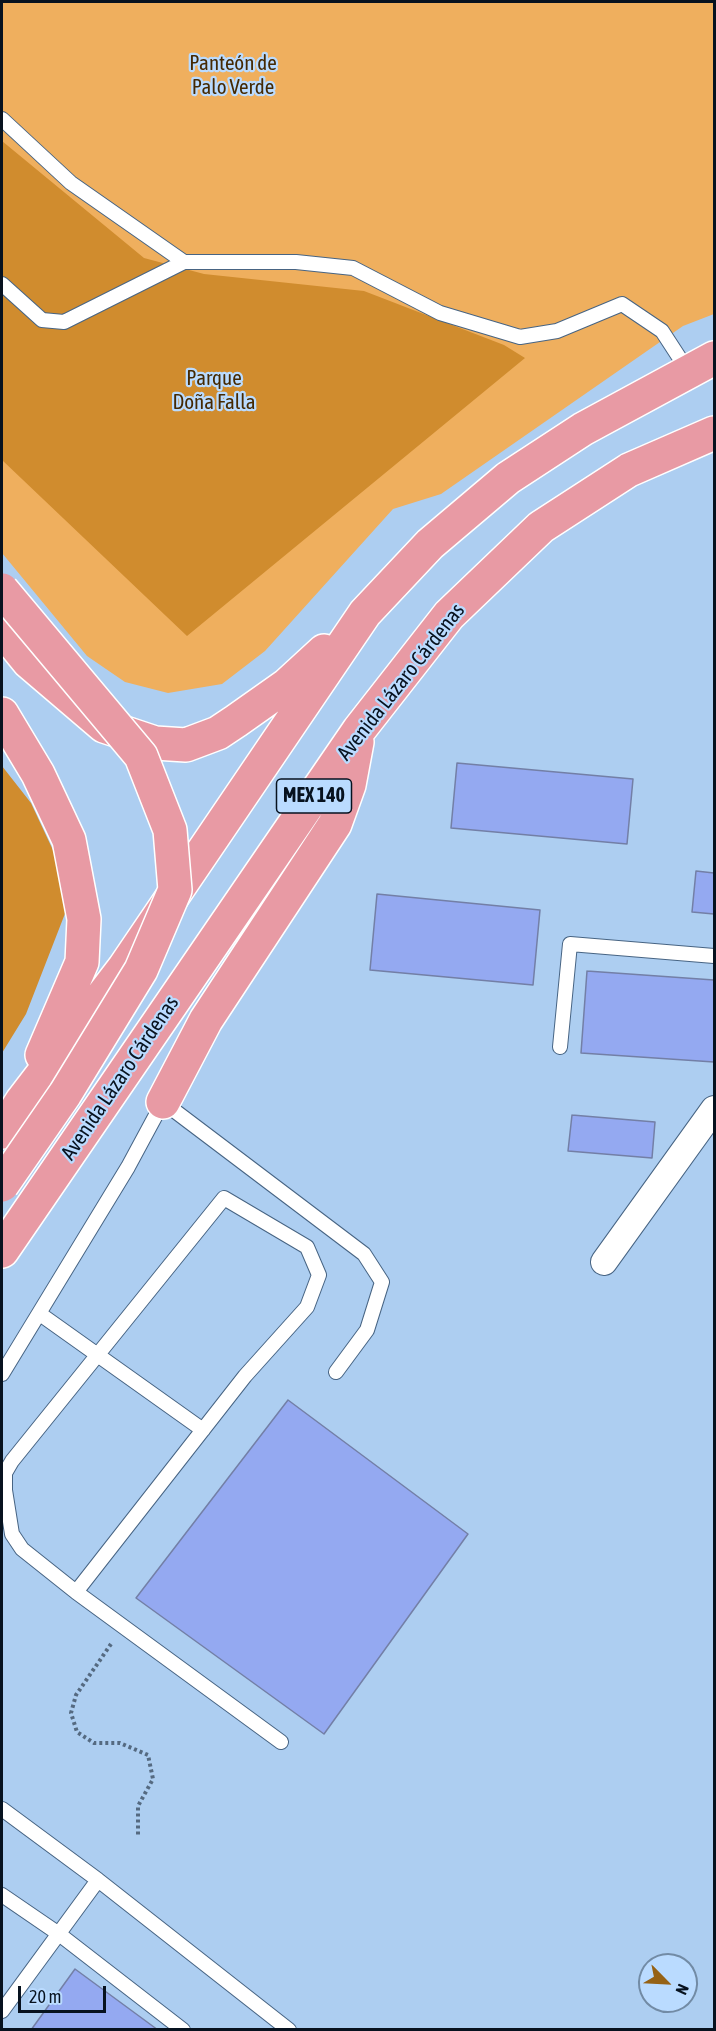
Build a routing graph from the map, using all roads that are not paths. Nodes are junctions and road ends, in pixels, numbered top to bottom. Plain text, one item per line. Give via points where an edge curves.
1 (2, 119) edge
2 (184, 262) junction
3 (2, 284) edge
4 (701, 364) edge
5 (714, 433) edge
6 (2, 590) edge
7 (365, 613) junction
8 (2, 629) edge
9 (2, 714) edge
10 (359, 730) junction
11 (714, 956) edge
12 (561, 1047) dead end
13 (22, 1101) junction
14 (163, 1102) junction
15 (714, 1108) edge
16 (2, 1132) edge
17 (2, 1185) edge
18 (2, 1251) edge
19 (604, 1262) dead end
20 (40, 1314) junction
21 (99, 1356) junction
22 (336, 1372) dead end
23 (2, 1374) edge
24 (203, 1430) junction
25 (3, 1474) edge
26 (3, 1491) edge
27 (76, 1592) junction
28 (282, 1742) dead end
29 (2, 1809) edge
30 (98, 1880) junction
31 (2, 1895) edge
32 (59, 1934) junction
33 (2, 2011) edge
34 (183, 2030) edge
35 (289, 2030) edge

1 - 2 lane via 71,183
2 - 3 lane via 64,322 42,320
2 - 4 lane via 296,262 353,268 440,313 520,337 557,331 622,304
4 - 7 highway, MEX 140 via 583,429 508,477 430,544
5 - 10 highway, Avenida Lázaro Cárdenas / MEX 140 via 629,470 541,526 449,615
6 - 17 highway, bridge via 141,756 170,830 175,890 141,970 65,1094
7 - 8 highway via 287,685 218,733 186,745 155,743 104,726 29,662
7 - 13 highway, MEX 140 via 124,968
9 - 13 highway via 38,774 69,840 84,919 81,962
10 - 14 highway via 350,785 334,824 206,1020
10 - 18 highway, Avenida Lázaro Cárdenas / MEX 140
11 - 12 lane via 570,944
13 - 16 highway, MEX 140
14 - 20 lane
14 - 22 lane via 364,1254 382,1282 367,1330
15 - 19 street
20 - 21 lane
20 - 23 lane
21 - 24 lane
21 - 24 lane via 224,1198 307,1247 319,1275 307,1307
21 - 25 lane
24 - 27 lane
25 - 26 lane
26 - 27 lane via 12,1534 22,1548
27 - 28 lane
29 - 30 lane
30 - 32 lane
30 - 35 lane
31 - 32 lane
32 - 33 lane
32 - 34 lane

